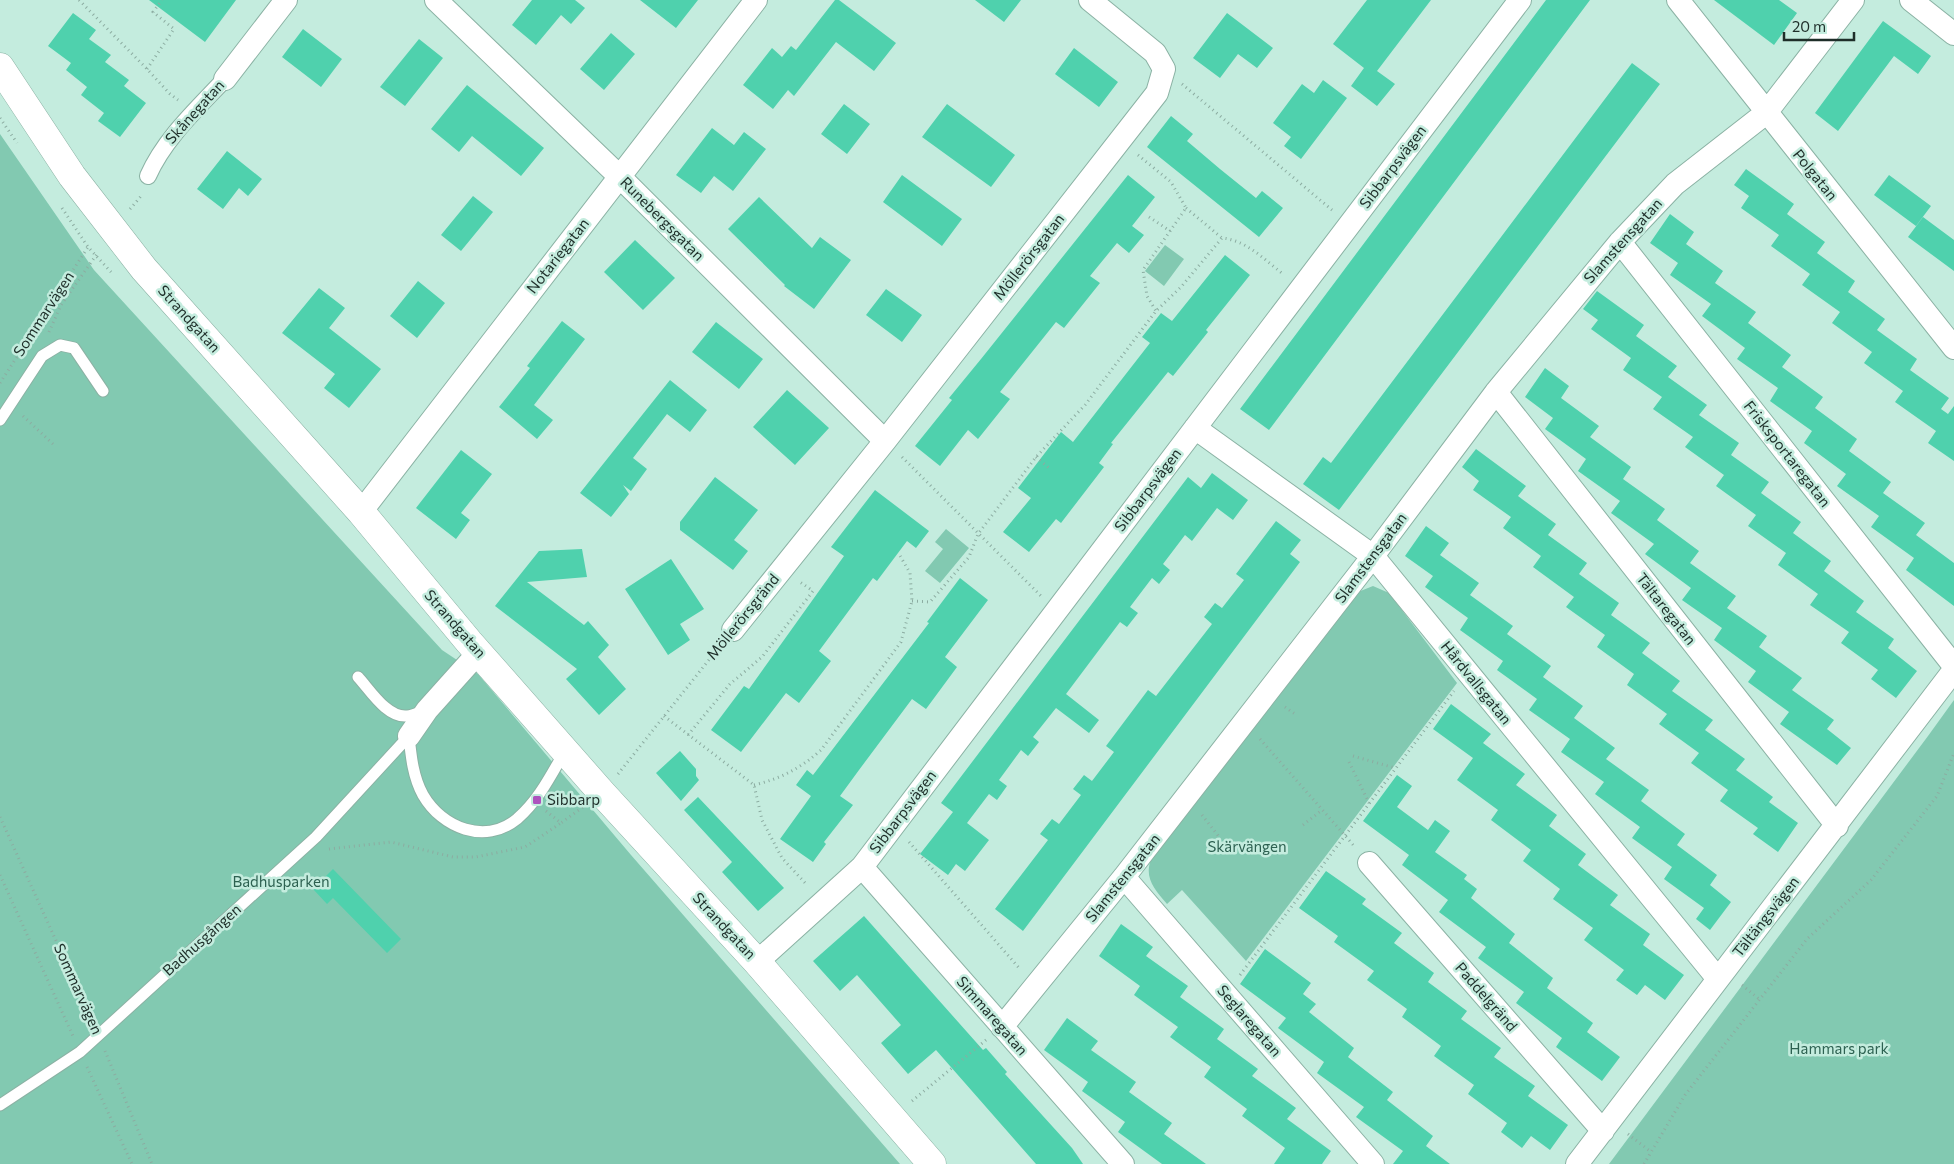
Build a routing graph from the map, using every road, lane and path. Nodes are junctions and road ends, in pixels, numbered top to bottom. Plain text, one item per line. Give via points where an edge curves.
1 (78, 0) edge
2 (162, 0) edge
3 (286, 0) edge
4 (436, 0) edge
5 (756, 0) edge
6 (1090, 0) edge
7 (1520, 0) edge
8 (1678, 0) edge
9 (1853, 0) edge
10 (1911, 0) edge
11 (1954, 34) edge
12 (0, 67) edge
13 (147, 68) junction
14 (1164, 69) junction
15 (225, 78) joint
16 (195, 112) junction
17 (1766, 113) junction
18 (1120, 141) junction
19 (148, 176) joint
20 (620, 177) junction
21 (1186, 208) junction
22 (1149, 217) dead end
23 (1350, 225) junction
24 (114, 229) junction
25 (1170, 230) junction
26 (1222, 238) junction
27 (1620, 242) junction
28 (1301, 289) junction
29 (1156, 311) junction
30 (1954, 348) edge
31 (42, 356) junction
32 (0, 382) edge
33 (103, 391) dead end
34 (1496, 392) junction
35 (3, 416) edge
36 (1195, 428) junction
37 (885, 441) junction
38 (53, 444) dead end
39 (1036, 457) junction
40 (1049, 468) dead end
41 (361, 512) junction
42 (978, 534) junction
43 (899, 554) dead end
44 (1373, 556) junction
45 (782, 569) junction
46 (912, 601) junction
47 (1056, 611) junction
48 (733, 630) joint
49 (479, 652) junction
50 (1954, 668) edge
51 (1468, 672) junction
52 (358, 678) dead end
53 (427, 710) junction
54 (664, 716) junction
55 (1245, 721) junction
56 (688, 735) junction
57 (409, 736) junction
58 (566, 751) junction
59 (1954, 753) edge
60 (1353, 756) dead end
61 (1349, 762) dead end
62 (1395, 768) junction
63 (754, 785) junction
64 (602, 793) junction
65 (1187, 796) junction
66 (1369, 804) junction
67 (544, 809) dead end
68 (1322, 810) junction
69 (0, 817) edge
70 (561, 823) junction
71 (894, 825) junction
72 (1303, 826) dead end
73 (1837, 826) junction
74 (1345, 835) junction
75 (1220, 838) dead end
76 (300, 852) junction
77 (1369, 863) joint
78 (862, 867) junction
79 (0, 874) edge
80 (1124, 877) junction
81 (824, 903) junction
82 (758, 962) junction
83 (1718, 980) junction
84 (1035, 987) junction
85 (1226, 994) junction
86 (1002, 1027) junction
87 (99, 1035) junction
88 (80, 1052) junction
89 (0, 1105) edge
90 (891, 1118) junction
91 (1607, 1125) junction
92 (1651, 1152) junction
93 (132, 1164) edge
94 (152, 1164) edge
95 (932, 1164) edge
96 (1123, 1164) edge
97 (1373, 1164) edge
98 (1578, 1164) edge
99 (1644, 1164) edge

1 - 13 path
2 - 13 path via 153,12 174,29
3 - 15 street, Skånegatan
4 - 20 street, Runebergsgatan
5 - 20 street, Notariegatan
6 - 14 street via 1155,53
7 - 23 street, Sibbarpsvägen
8 - 17 street, Polgatan
9 - 17 street, Slamstensgatan
10 - 11 street
12 - 24 street, Strandgatan via 72,176
13 - 16 path via 170,94
14 - 18 street, Möllerörsgatan via 1157,93
14 - 23 path
15 - 16 street, Skånegatan
16 - 19 street, Skånegatan via 167,142
17 - 27 street, Slamstensgatan via 1675,184
17 - 30 street, Polgatan
18 - 21 path via 1171,182
18 - 37 street, Möllerörsgatan
19 - 24 path via 142,195
20 - 37 street, Runebergsgatan
20 - 41 street, Notariegatan
21 - 25 path
21 - 26 path
22 - 25 path
23 - 28 street, Sibbarpsvägen
24 - 41 street, Strandgatan via 144,269
25 - 29 path via 1143,270 1147,296
26 - 28 path via 1248,247
26 - 29 path
27 - 34 street, Slamstensgatan
27 - 50 street, Frisksportaregatan
28 - 36 street, Sibbarpsvägen
29 - 39 path via 1085,405
31 - 32 path, Sommarvägen via 61,305 96,255 88,246
31 - 33 lane via 60,345 74,348
31 - 35 lane, Sommarvägen
34 - 44 street, Slamstensgatan
34 - 73 street, Tältaregatan
35 - 38 path via 19,411
36 - 44 street, Hårdvallsgatan
36 - 47 street, Sibbarpsvägen
37 - 42 path
37 - 45 street, Möllerörsgränd
39 - 40 path
39 - 42 path
41 - 49 street, Strandgatan
42 - 46 path via 969,557 930,602
42 - 47 path
43 - 46 path via 910,573
44 - 51 street, Hårdvallsgatan
44 - 55 street, Slamstensgatan
45 - 48 street, Möllerörsgränd
45 - 56 path via 813,591 762,657 730,684
46 - 63 path via 901,642 821,750 788,774
47 - 71 street, Sibbarpsvägen
48 - 54 path, Möllerörsgränd
49 - 53 street
49 - 58 street, Strandgatan
50 - 73 street, Tältängsvägen
51 - 62 path
51 - 83 street, Hårdvallsgatan
52 - 53 lane via 386,708 397,714 407,716
53 - 57 street
54 - 56 path
54 - 64 path, Möllerörsgränd
55 - 65 street, Slamstensgatan
55 - 68 path
56 - 63 path
57 - 58 lane via 412,766 423,795 438,815 450,824 482,832 498,829 515,820 537,800
57 - 76 lane, Badhusgången
58 - 64 street, Strandgatan
59 - 92 path via 1937,796 1871,880 1807,939 1696,1079
60 - 62 path
61 - 66 path
62 - 66 path
63 - 81 path via 762,820 782,858
64 - 70 path, Möllerörsgränd
64 - 82 street, Strandgatan
65 - 75 path
65 - 80 street, Slamstensgatan
66 - 74 path
67 - 70 path
68 - 72 path
68 - 74 path
69 - 87 path, Sommarvägen
70 - 76 path, Möllerörsgränd via 525,847 476,857 453,857 391,842
71 - 78 street, Sibbarpsvägen
71 - 84 path
73 - 83 street, Tältängsvägen
74 - 77 path
74 - 85 path
76 - 87 lane, Badhusgången
77 - 91 street, Paddelgränd
78 - 81 street, Sibbarpsvägen
78 - 86 street, Simmaregatan
79 - 88 path, Sommarvägen
80 - 84 street, Slamstensgatan
80 - 85 street, Seglaregatan
81 - 82 street, Sibbarpsvägen
82 - 90 street, Strandgatan
83 - 91 street, Tältängsvägen
84 - 86 street, Slamstensgatan
85 - 97 street, Seglaregatan
86 - 90 path
86 - 96 street, Simmaregatan
87 - 88 lane, Badhusgången
87 - 94 path, Sommarvägen
88 - 89 lane, Badhusgången
88 - 93 path, Sommarvägen
90 - 95 street, Strandgatan
91 - 92 path
91 - 98 street, Tältängsvägen
92 - 99 path

